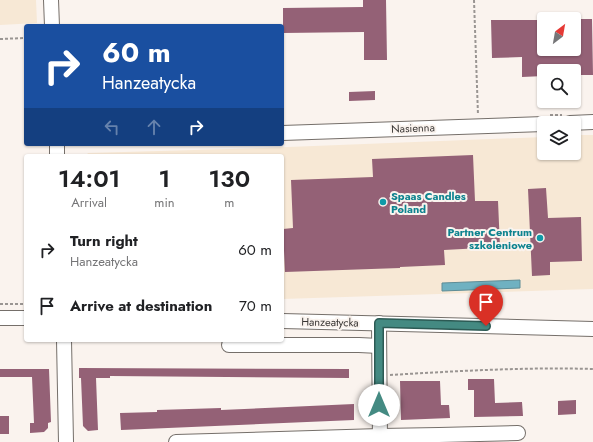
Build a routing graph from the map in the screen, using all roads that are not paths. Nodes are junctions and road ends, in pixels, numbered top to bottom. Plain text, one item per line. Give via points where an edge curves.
1 (51, 0) edge
2 (52, 24) edge
3 (593, 122) edge
4 (581, 123) edge
5 (537, 124) edge
6 (284, 133) edge
7 (0, 318) edge
8 (24, 318) edge
9 (284, 321) edge
10 (379, 323) junction
11 (593, 329) edge
12 (64, 342) edge
13 (229, 345) dead end
14 (379, 346) junction
15 (518, 433) dead end
16 (380, 439) edge
17 (66, 442) edge
18 (176, 442) edge

1 - 2 street
3 - 4 street
5 - 6 street, Nasienna
7 - 8 street
9 - 10 street, Hanzeatycka
10 - 11 street, Hanzeatycka
10 - 14 street
12 - 17 street
13 - 14 street
14 - 16 street
15 - 16 street
16 - 18 street

